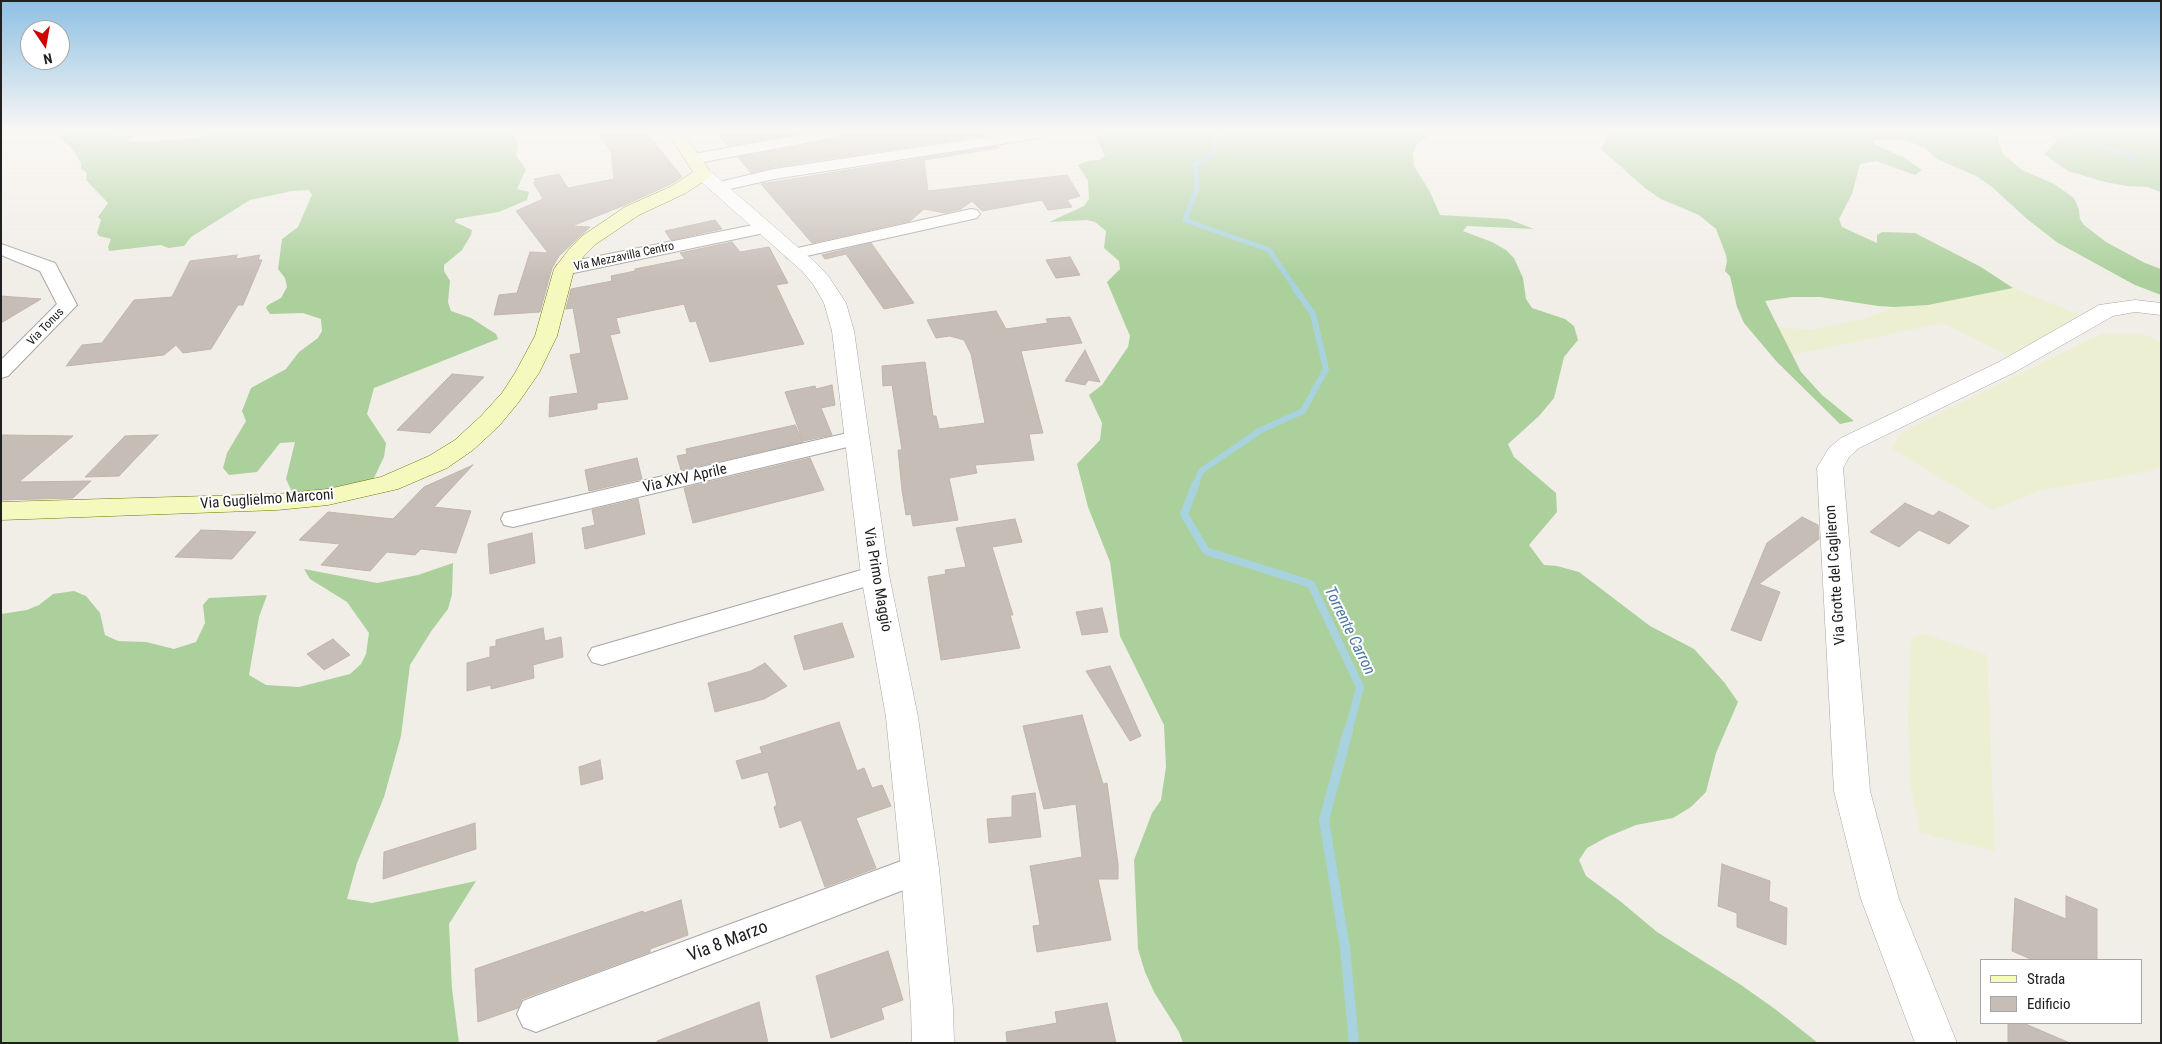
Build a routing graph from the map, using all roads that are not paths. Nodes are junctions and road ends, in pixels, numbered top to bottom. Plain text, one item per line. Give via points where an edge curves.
1 (693, 181) edge
2 (693, 181) edge
3 (713, 181) edge
4 (682, 188) junction
5 (971, 214) dead end
6 (763, 228) junction
7 (1, 249) edge
8 (794, 254) junction
9 (564, 269) junction
10 (2161, 309) edge
11 (1, 372) edge
12 (856, 438) junction
13 (1, 511) edge
14 (513, 519) dead end
15 (875, 575) junction
16 (602, 656) dead end
17 (920, 869) junction
18 (536, 1014) dead end
19 (933, 1043) edge
20 (1936, 1043) edge

1 - 4 main road, Via Mezzavilla Centro
2 - 4 street
3 - 6 street, Via Primo Maggio
4 - 9 main road, Via Mezzavilla Centro via 632,211 595,236
5 - 8 street
6 - 8 street, Via Primo Maggio
6 - 9 street, Via Mezzavilla Centro
7 - 11 street, Via Tonus via 48,267 68,304
8 - 12 street, Via Primo Maggio via 822,281 835,303 847,353
9 - 13 main road, Via Guglielmo Marconi via 546,336 530,369 490,421 438,462 389,483 328,497 277,502
10 - 20 street, Via Grotte del Caglieron via 2135,306 2107,310 2007,366 1850,443 1838,453 1830,468 1852,791 1880,899
12 - 14 street, Via XXV Aprile
12 - 15 street, Via Primo Maggio
15 - 16 street
15 - 17 street, Via Primo Maggio via 902,717
17 - 18 street, Via 8 Marzo
17 - 19 street, Via Primo Maggio

